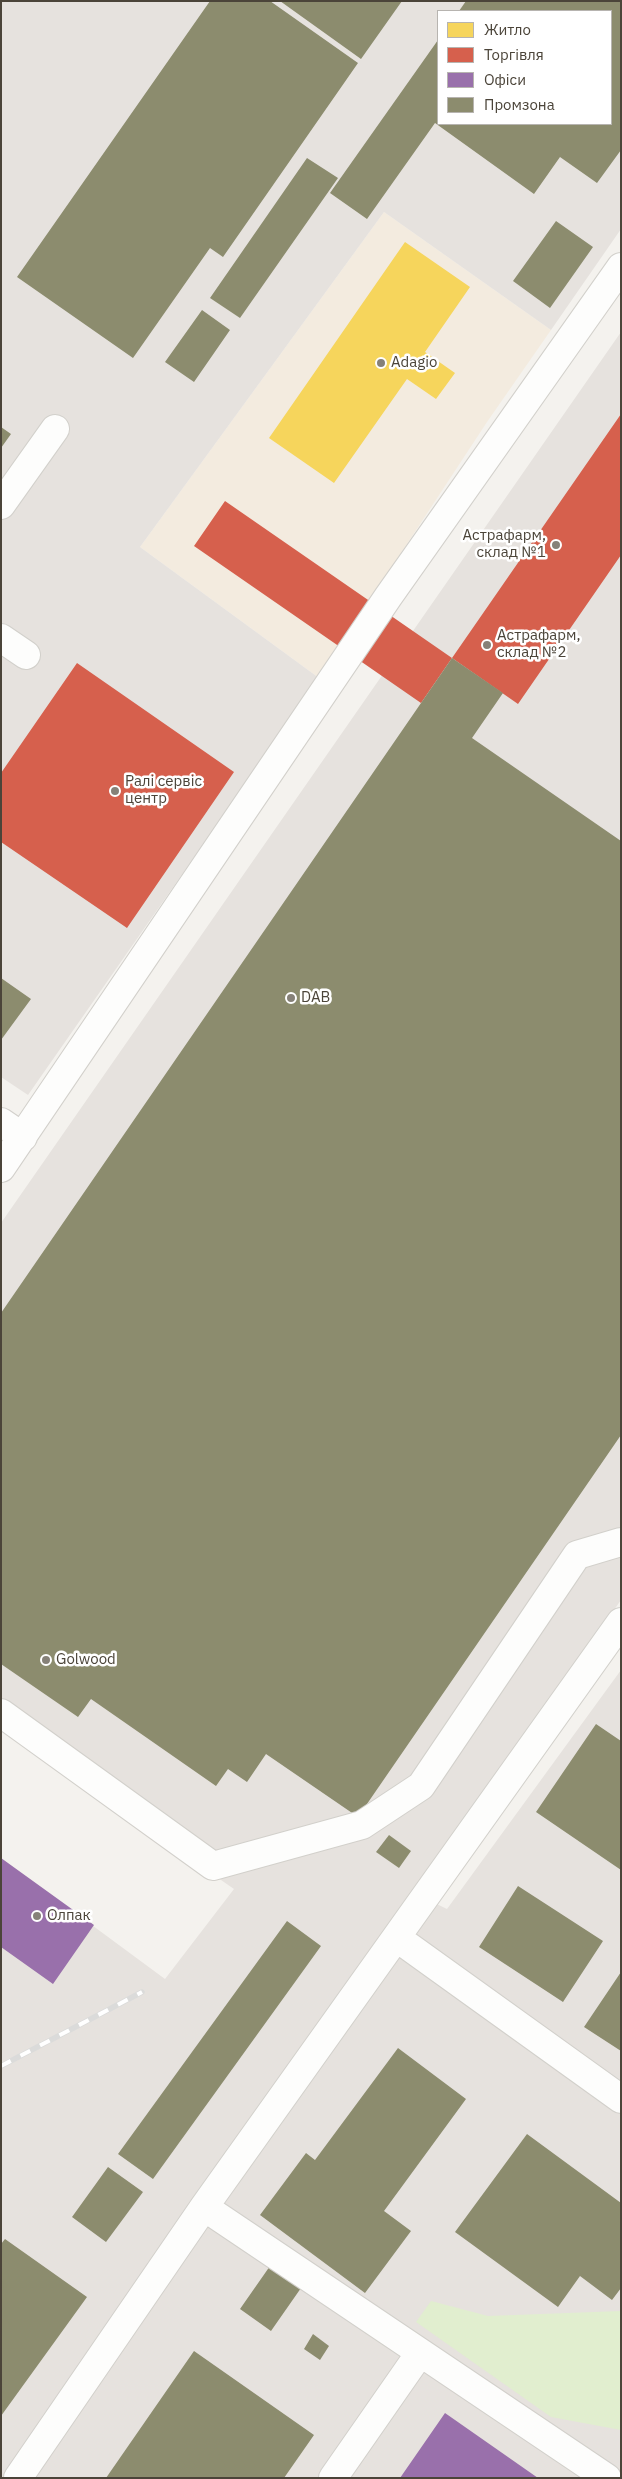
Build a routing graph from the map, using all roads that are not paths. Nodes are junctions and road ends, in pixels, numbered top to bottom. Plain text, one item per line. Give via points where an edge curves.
1 (621, 267) edge
2 (55, 429) dead end
3 (1, 505) edge
4 (1, 638) edge
5 (26, 655) dead end
6 (12, 1129) edge
7 (1, 1168) edge
8 (621, 1542) edge
9 (621, 1622) edge
10 (1, 1713) edge
11 (398, 1938) junction
12 (621, 2098) edge
13 (204, 2207) junction
14 (420, 2352) junction
15 (621, 2472) edge
16 (18, 2478) edge
17 (333, 2478) edge
18 (607, 2478) edge
19 (617, 2478) edge

1 - 6 lane
2 - 3 lane
4 - 5 lane
6 - 7 lane
8 - 10 lane via 577,1554 421,1786 362,1824 212,1866
9 - 11 lane
11 - 12 lane
11 - 13 lane
13 - 14 lane
13 - 16 lane
14 - 17 lane
14 - 18 lane
15 - 19 lane

